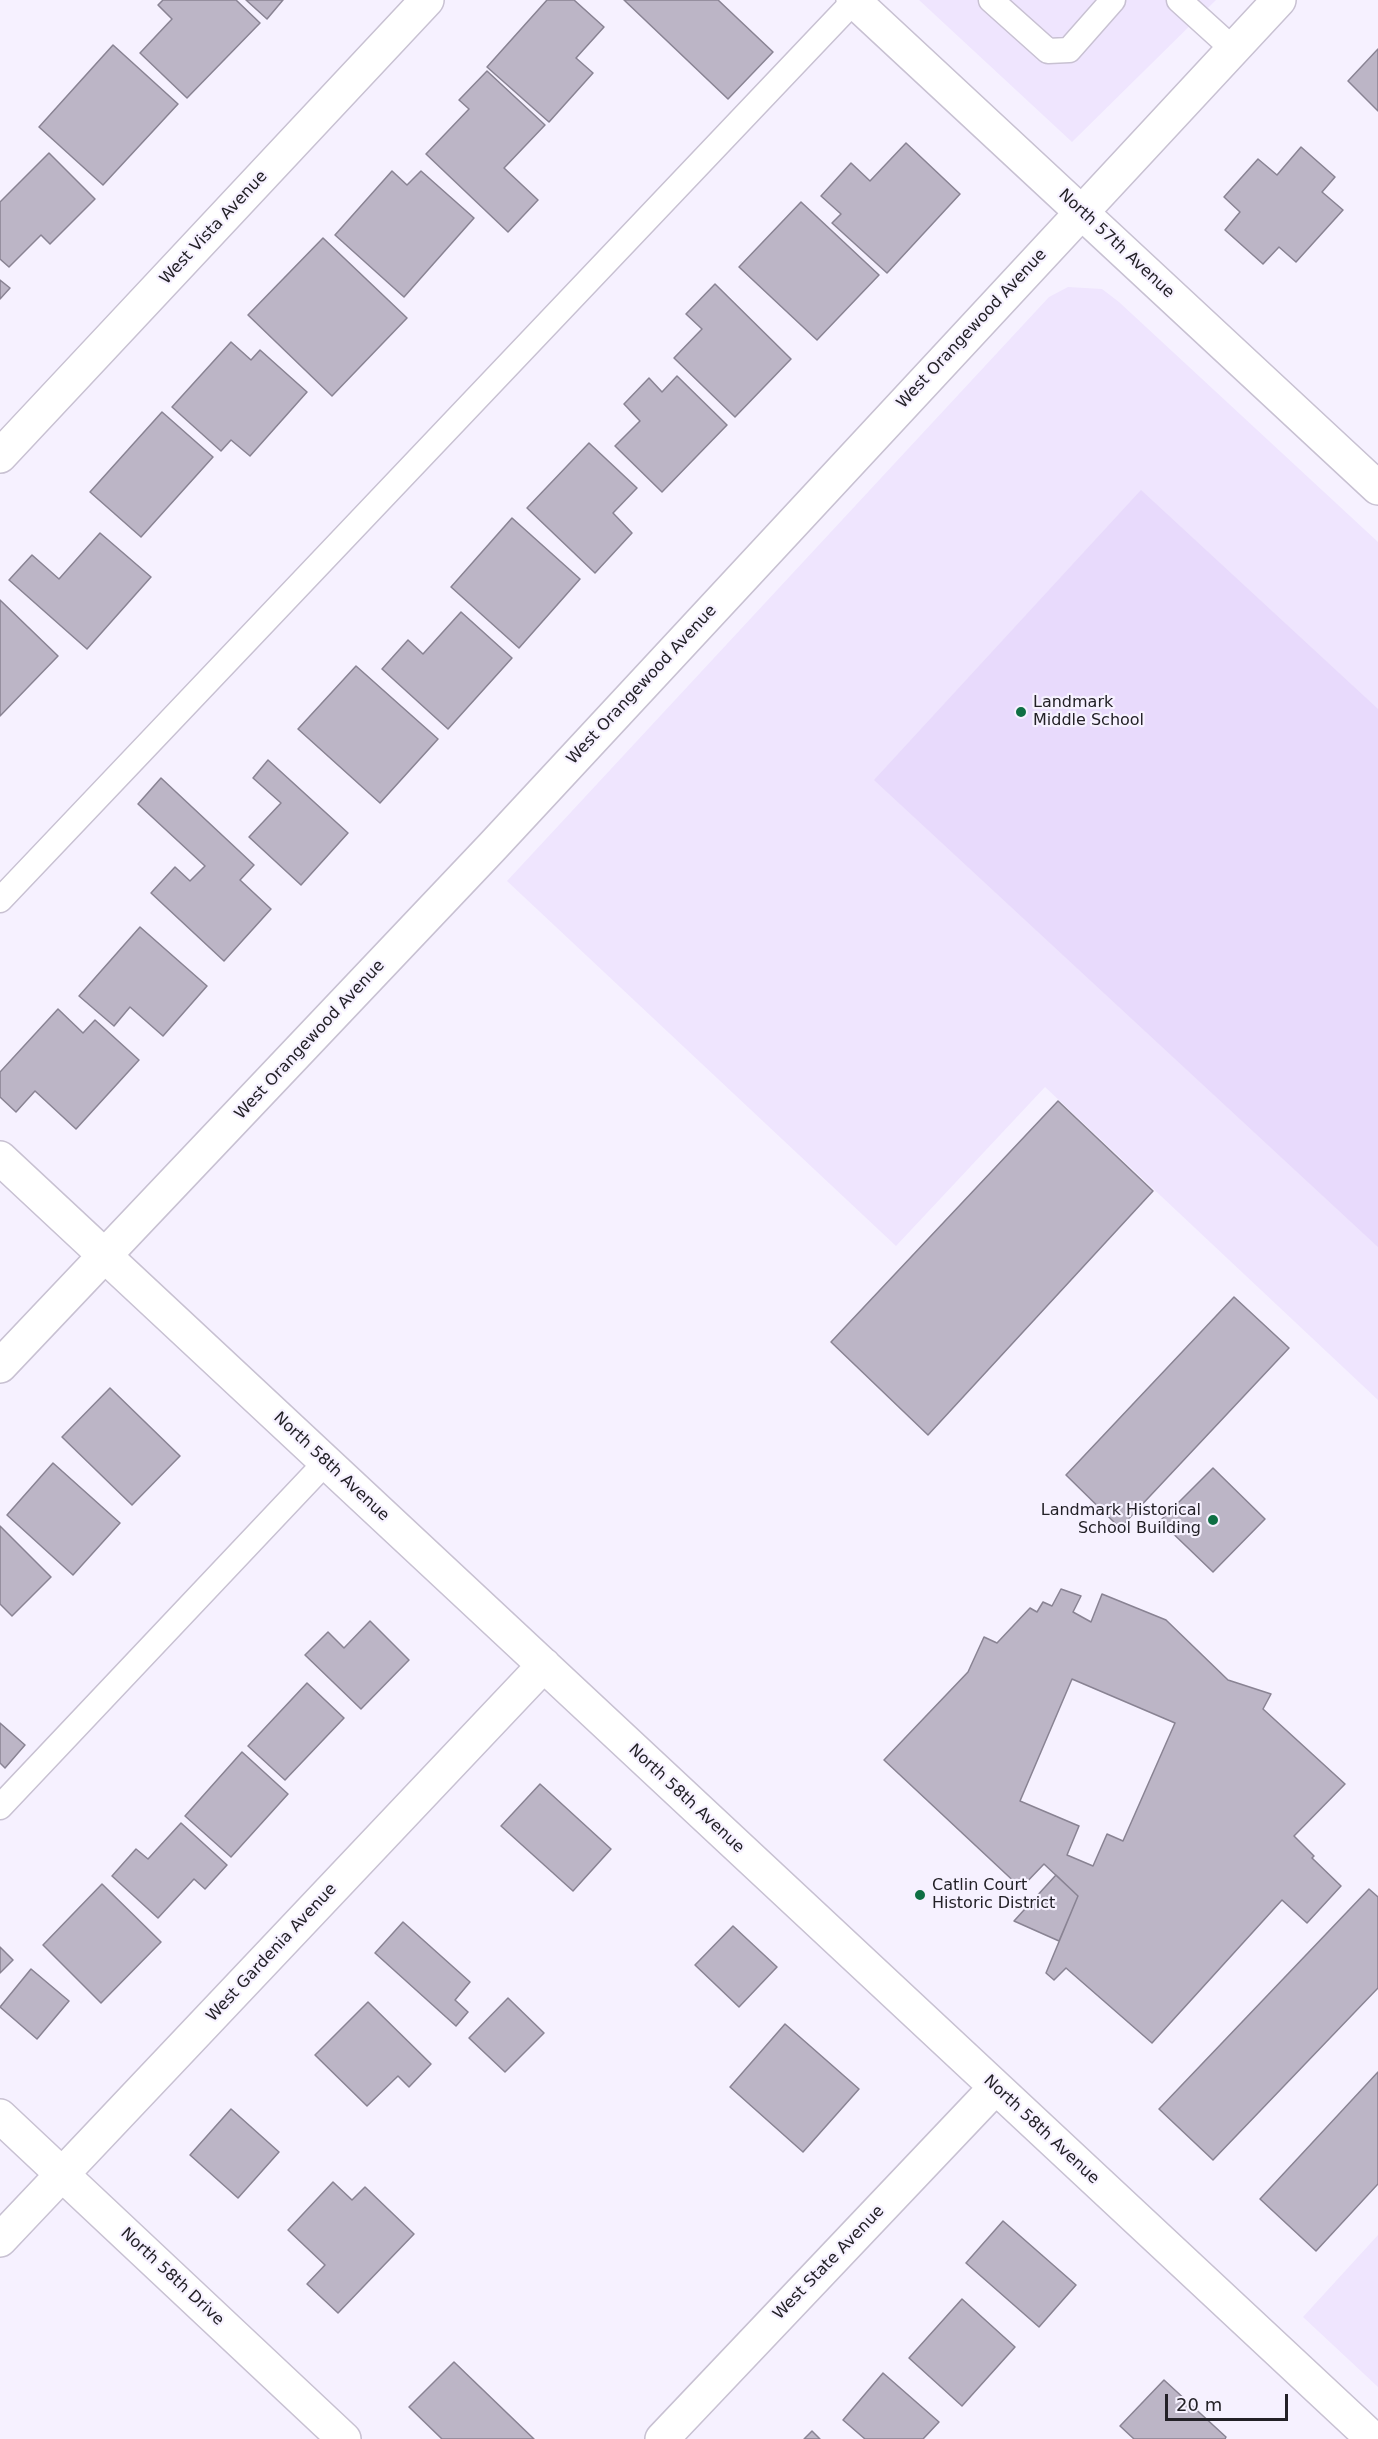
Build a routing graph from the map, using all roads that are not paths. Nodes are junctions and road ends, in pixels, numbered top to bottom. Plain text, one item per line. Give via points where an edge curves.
1 (427, 0) edge
2 (991, 0) edge
3 (1113, 0) edge
4 (1179, 0) edge
5 (1279, 0) edge
6 (854, 1) edge
7 (1233, 49) junction
8 (1081, 211) junction
9 (0, 456) edge
10 (1378, 488) edge
11 (0, 900) edge
12 (0, 1158) edge
13 (106, 1256) junction
14 (0, 1366) edge
15 (326, 1462) junction
16 (544, 1665) junction
17 (0, 1808) edge
18 (995, 2088) junction
19 (0, 2116) edge
20 (63, 2174) junction
21 (0, 2240) edge
22 (344, 2439) edge
23 (662, 2439) edge
24 (1373, 2439) edge

1 - 9 street, West Vista Avenue
2 - 3 lane via 1048,51 1069,50
4 - 7 lane
5 - 7 street, West Orangewood Avenue
6 - 8 street, North 57th Avenue
6 - 11 lane
7 - 8 street, West Orangewood Avenue
8 - 10 street, North 57th Avenue
8 - 13 street, West Orangewood Avenue via 492,847
12 - 13 street, North 58th Avenue
13 - 14 street, West Orangewood Avenue
13 - 15 street, North 58th Avenue
15 - 16 street, North 58th Avenue
15 - 17 lane
16 - 18 street, North 58th Avenue
16 - 20 street, West Gardenia Avenue
18 - 23 street, West State Avenue
18 - 24 street, North 58th Avenue
19 - 20 street, North 58th Drive
20 - 21 street, West Gardenia Avenue
20 - 22 street, North 58th Drive

